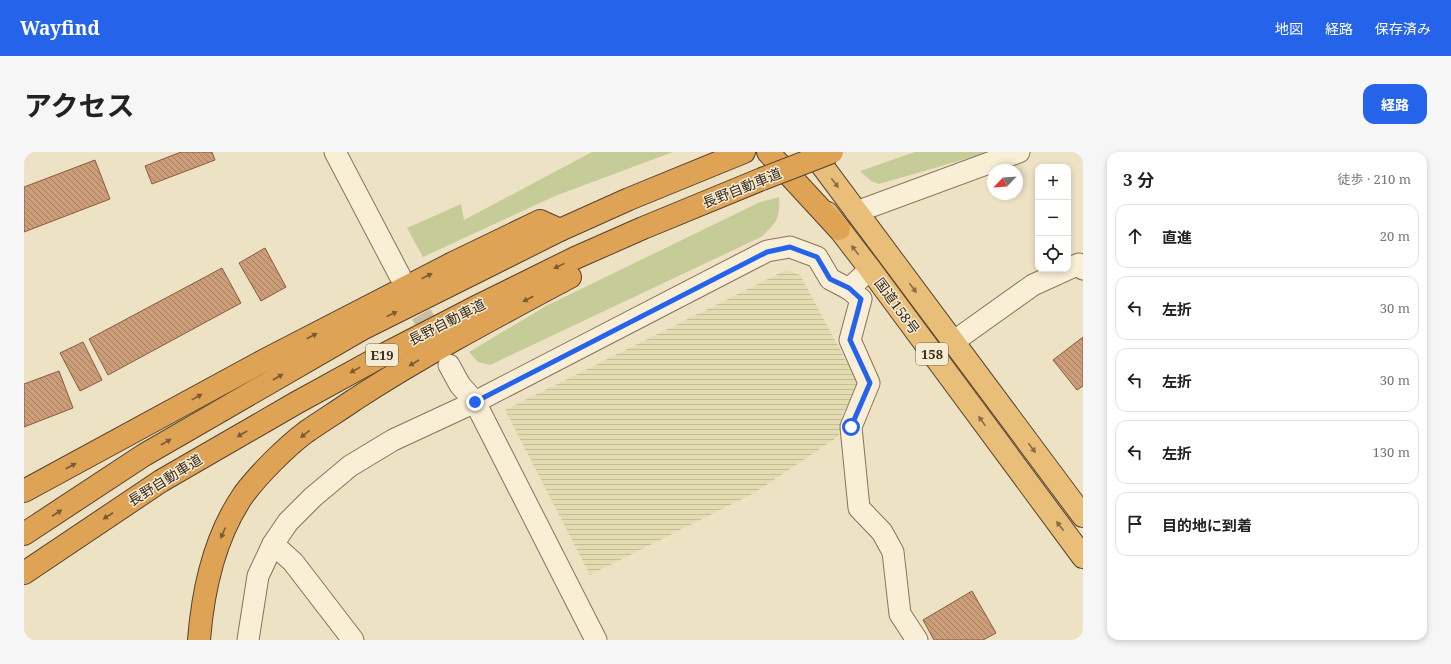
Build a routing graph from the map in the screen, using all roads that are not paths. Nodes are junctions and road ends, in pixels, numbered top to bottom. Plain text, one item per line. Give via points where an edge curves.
1 (335, 152) edge
2 (744, 152) edge
3 (768, 152) edge
4 (780, 152) edge
5 (812, 152) edge
6 (832, 152) edge
7 (1019, 152) edge
8 (762, 179) junction
9 (856, 212) junction
10 (839, 229) junction
11 (560, 230) junction
12 (870, 269) junction
13 (1083, 269) edge
14 (400, 276) tunnel mouth
15 (849, 288) junction
16 (953, 342) junction
17 (449, 365) tunnel mouth
18 (475, 402) junction
19 (24, 491) edge
20 (1083, 516) edge
21 (24, 534) edge
22 (273, 544) junction
23 (1083, 557) edge
24 (24, 573) edge
25 (199, 640) edge
26 (248, 640) edge
27 (353, 640) edge
28 (596, 640) edge
29 (917, 640) edge

1 - 14 street
2 - 11 highway, E19
3 - 10 highway
4 - 10 highway, 国道158号 / 158
5 -> 9 highway, 国道158号 / 158
6 - 8 highway, 長野自動車道 / E19, bridge
7 - 9 street
8 -> 24 highway, 長野自動車道 / E19 via 575,258 387,353 161,481
8 -> 25 highway via 484,323 380,384 306,433 269,466 249,489 225,528 210,566 201,609
9 -> 16 highway, 国道158号 / 158
12 -> 10 highway, 国道158号 / 158
19 -> 11 highway via 265,360 540,221
21 -> 11 highway, E19 via 144,455 362,329
12 - 15 street
23 -> 12 highway, 国道158号 / 158
13 - 16 street via 1079,264 1033,285
15 - 18 street via 830,279 817,257 790,247 767,252
15 - 29 street via 861,299 850,340 870,383 851,427 860,508 882,532 893,552 900,614
16 -> 20 highway, 国道158号 / 158
17 - 18 street via 460,385
18 - 22 street via 393,440 350,466 288,522
18 - 28 street
22 - 26 street via 258,576
22 - 27 street via 293,562

